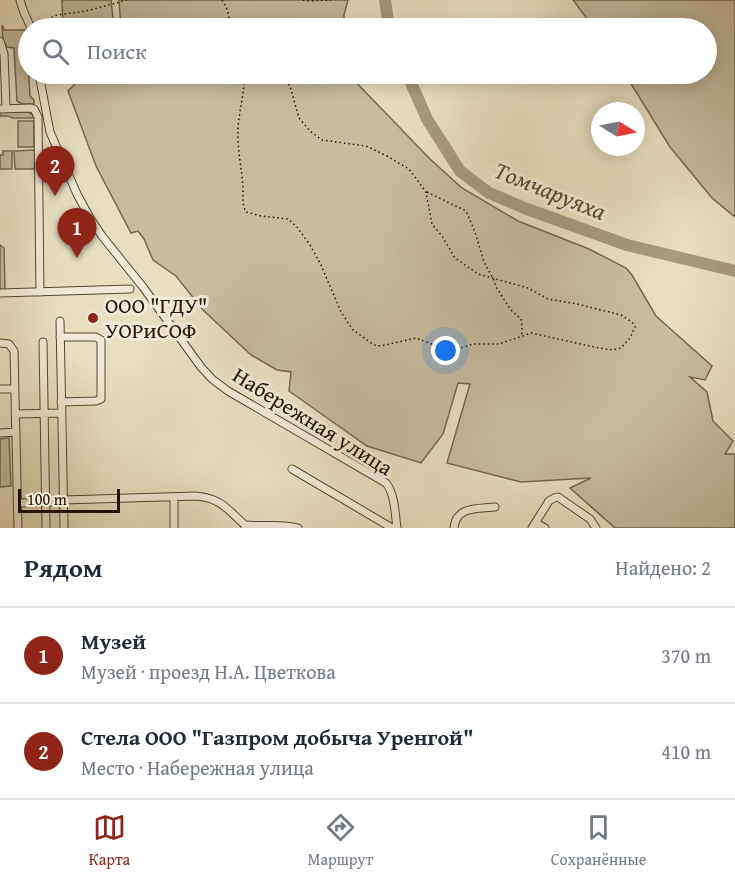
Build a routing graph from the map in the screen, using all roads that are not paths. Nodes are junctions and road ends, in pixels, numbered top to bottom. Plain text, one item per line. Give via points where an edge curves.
1 (20, 0) edge
2 (27, 18) edge
3 (0, 41) edge
4 (41, 84) edge
5 (3, 108) edge
6 (130, 289) dead end
7 (40, 292) junction
8 (0, 293) edge
9 (60, 321) dead end
10 (60, 338) junction
11 (43, 342) dead end
12 (0, 343) edge
13 (14, 388) junction
14 (0, 389) edge
15 (61, 402) junction
16 (44, 413) junction
17 (62, 413) junction
18 (15, 414) junction
19 (16, 432) junction
20 (0, 433) edge
21 (292, 469) dead end
22 (174, 497) junction
23 (63, 501) junction
24 (45, 502) junction
25 (18, 503) junction
26 (495, 507) dead end
27 (534, 525) edge
28 (245, 527) edge
29 (18, 528) edge
30 (46, 528) edge
31 (64, 528) edge
32 (174, 528) edge
33 (298, 528) edge
34 (394, 528) edge
35 (454, 528) edge
36 (544, 528) edge
37 (596, 528) edge

1 - 2 street
3 - 5 street via 4,54
4 - 34 street, Набережная улица via 50,132 90,218 201,367 228,391 386,483 392,494
5 - 7 street via 34,109 38,117
6 - 7 street
7 - 8 street
9 - 10 street
10 - 15 street
10 - 15 street via 101,340 101,399
11 - 16 street
12 - 13 street via 9,344 14,351
13 - 14 street
13 - 18 street
15 - 17 street
16 - 17 street
16 - 18 street
16 - 24 street
17 - 23 street
18 - 19 street
19 - 20 street
19 - 25 street
21 - 34 street
22 - 23 street
22 - 28 street via 205,497 225,506
22 - 32 street
23 - 24 street
23 - 31 street
24 - 25 street
24 - 30 street
25 - 29 street
26 - 35 street via 460,513
27 - 36 street
27 - 37 street via 549,501 558,497 590,519
28 - 33 street

